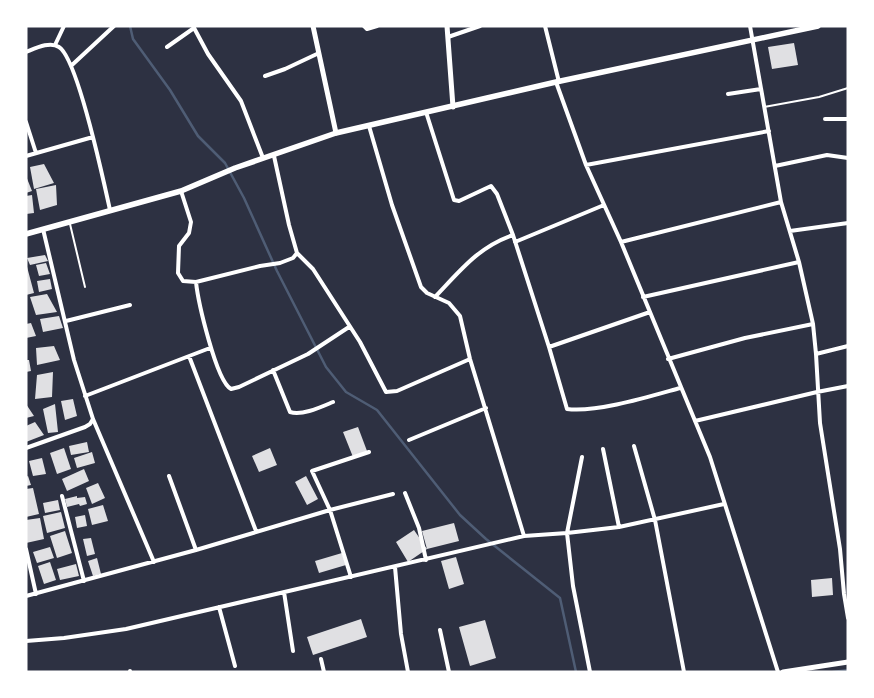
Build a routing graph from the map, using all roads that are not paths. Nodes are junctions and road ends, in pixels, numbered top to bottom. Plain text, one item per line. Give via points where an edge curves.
1 (64, 26) edge
2 (114, 26) edge
3 (314, 26) edge
4 (364, 26) edge
5 (377, 26) edge
6 (447, 26) edge
7 (480, 26) edge
8 (545, 26) edge
9 (750, 26) edge
10 (818, 26) edge
11 (194, 27) edge
12 (448, 37) junction
13 (753, 40) junction
14 (55, 45) junction
15 (167, 47) dead end
16 (26, 52) edge
17 (319, 53) junction
18 (72, 65) junction
19 (265, 76) dead end
20 (558, 82) junction
21 (848, 88) edge
22 (761, 89) junction
23 (728, 94) dead end
24 (452, 107) junction
25 (764, 107) junction
26 (426, 112) junction
27 (825, 119) dead end
28 (848, 119) edge
29 (26, 122) edge
30 (369, 126) junction
31 (769, 131) junction
32 (336, 133) junction
33 (93, 137) junction
34 (36, 153) junction
35 (26, 156) edge
36 (274, 156) junction
37 (263, 158) junction
38 (848, 158) edge
39 (586, 165) junction
40 (775, 166) junction
41 (181, 191) junction
42 (781, 202) junction
43 (604, 205) junction
44 (110, 210) junction
45 (70, 222) junction
46 (848, 222) edge
47 (43, 229) junction
48 (790, 231) junction
49 (26, 234) edge
50 (513, 235) junction
51 (515, 242) junction
52 (621, 242) junction
53 (296, 253) junction
54 (799, 262) junction
55 (196, 282) junction
56 (85, 287) dead end
57 (435, 297) junction
58 (643, 297) junction
59 (130, 305) dead end
60 (650, 312) junction
61 (66, 321) junction
62 (813, 324) junction
63 (349, 327) junction
64 (848, 346) edge
65 (210, 348) junction
66 (549, 348) junction
67 (816, 354) junction
68 (189, 356) junction
69 (470, 359) junction
70 (668, 359) junction
71 (273, 370) junction
72 (848, 386) edge
73 (680, 388) junction
74 (817, 392) junction
75 (85, 396) junction
76 (333, 402) dead end
77 (486, 408) junction
78 (93, 419) junction
79 (694, 421) junction
80 (409, 440) dead end
81 (634, 446) dead end
82 (26, 448) edge
83 (603, 449) dead end
84 (369, 452) dead end
85 (582, 457) dead end
86 (169, 476) dead end
87 (405, 493) dead end
88 (393, 494) dead end
89 (62, 496) dead end
90 (724, 504) junction
91 (330, 510) junction
92 (655, 520) junction
93 (619, 527) junction
94 (256, 531) junction
95 (567, 533) junction
96 (524, 536) junction
97 (848, 548) edge
98 (26, 549) edge
99 (840, 549) junction
100 (196, 550) junction
101 (426, 560) junction
102 (154, 562) junction
103 (395, 567) junction
104 (351, 577) junction
105 (84, 581) junction
106 (284, 592) junction
107 (36, 594) junction
108 (26, 596) edge
109 (219, 607) junction
110 (848, 618) edge
111 (440, 630) dead end
112 (26, 641) edge
113 (293, 651) dead end
114 (321, 659) dead end
115 (848, 662) edge
116 (235, 666) dead end
117 (811, 670) edge
118 (324, 672) edge
119 (408, 672) edge
120 (449, 672) edge
121 (590, 672) edge
122 (684, 672) edge
123 (778, 672) edge
124 (783, 672) edge

1 - 14 street
2 - 18 street
3 - 17 street
4 - 5 street via 367,29
6 - 12 street
7 - 12 street
8 - 20 street
9 - 13 street
10 - 13 main road
11 - 15 street
11 - 37 street via 208,54 241,101
12 - 24 street
13 - 20 main road
13 - 22 street
14 - 16 street
14 - 18 street via 61,48
17 - 19 street
17 - 32 street
18 - 33 street
20 - 24 main road
20 - 39 street
21 - 25 lane
22 - 23 street
22 - 25 street
24 - 26 main road
25 - 31 street
26 - 30 main road
26 - 50 street via 454,200 459,201 487,187 494,188
27 - 28 street
29 - 34 street
30 - 32 main road
30 - 57 street via 421,287
31 - 39 street
31 - 40 street
32 - 36 main road
33 - 34 street
33 - 44 street
34 - 35 street
36 - 37 main road
36 - 53 street
37 - 41 main road
38 - 40 street via 827,155
39 - 43 street
40 - 42 street
41 - 44 main road
41 - 55 street via 191,228 179,246 178,273 183,281
42 - 48 street
42 - 52 street
43 - 51 street
43 - 52 street
44 - 45 main road
45 - 47 main road
45 - 56 lane
46 - 48 street
47 - 49 main road
47 - 61 street
48 - 54 street
50 - 51 street
50 - 57 street via 479,252
51 - 66 street
52 - 58 street
53 - 55 street via 293,258 280,263
53 - 63 street via 313,269
54 - 58 street
54 - 62 street
55 - 65 street
57 - 69 street via 449,303 460,316
58 - 60 street
59 - 61 street
60 - 66 street
60 - 70 street
61 - 75 street
62 - 67 street
62 - 70 street
63 - 69 street via 386,392 397,391
63 - 71 street via 308,354
64 - 67 street
65 - 68 street
65 - 71 street via 229,388 235,389
66 - 73 street via 568,409 609,405
67 - 74 street
68 - 75 street
68 - 94 street
69 - 77 street
70 - 73 street
71 - 76 street via 290,412
72 - 74 street
73 - 79 street
74 - 79 street
74 - 99 street
75 - 78 street
77 - 80 street
77 - 96 street
78 - 82 street via 85,427
78 - 102 street
79 - 90 street via 710,457
81 - 92 street
83 - 93 street
84 - 91 street via 312,471
85 - 95 street
86 - 100 street
87 - 101 street via 419,528
88 - 91 street
89 - 105 street
90 - 92 street
90 - 123 street
91 - 94 street
91 - 104 street
92 - 93 street
92 - 122 street
93 - 95 street
94 - 100 street
95 - 96 street
95 - 121 street via 573,586
96 - 101 street
97 - 99 street
98 - 107 street
99 - 110 street
100 - 102 street
101 - 103 street
102 - 105 street
103 - 104 street
103 - 119 street
104 - 106 street
105 - 107 street
106 - 109 street
106 - 113 street
107 - 108 street
109 - 112 street via 126,629
109 - 116 street
111 - 120 street
114 - 118 street
115 - 117 street
117 - 124 street

